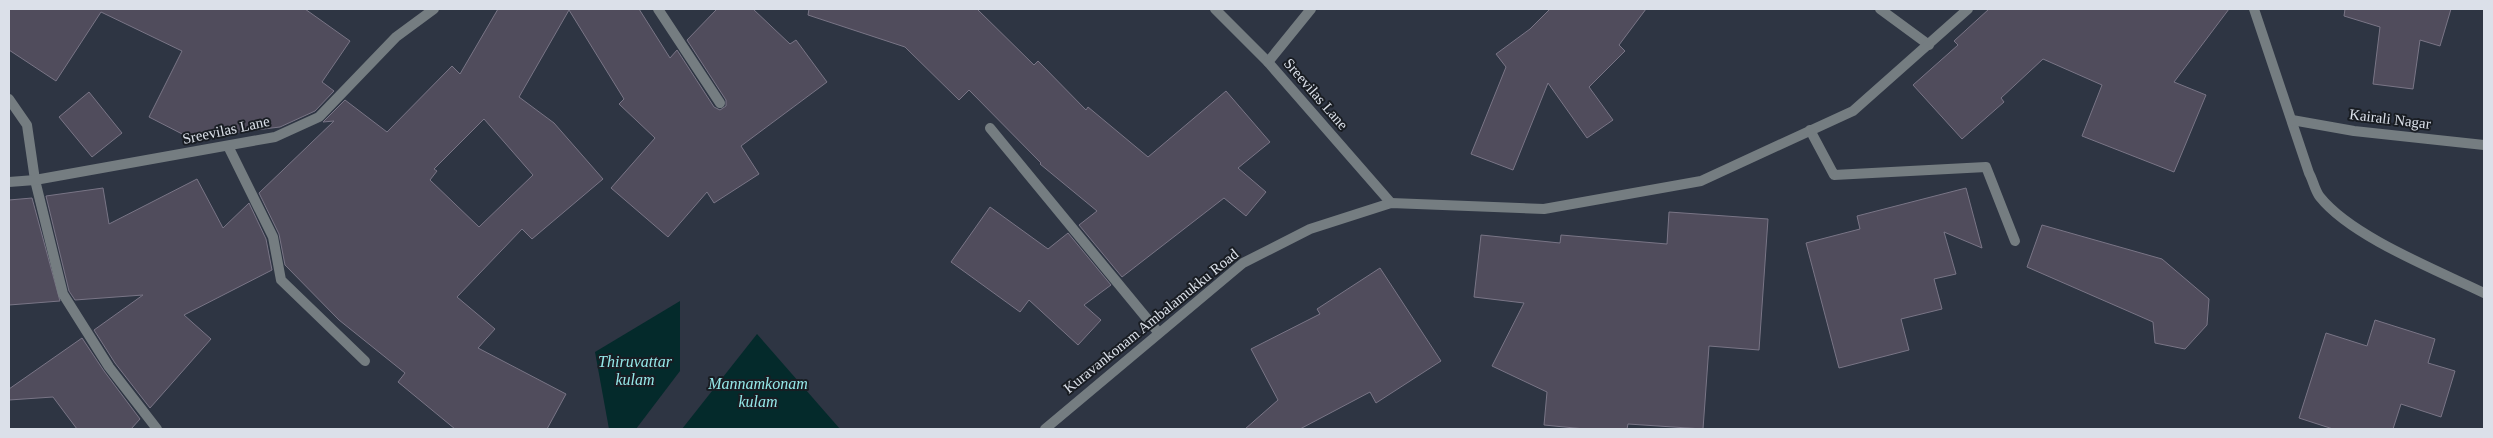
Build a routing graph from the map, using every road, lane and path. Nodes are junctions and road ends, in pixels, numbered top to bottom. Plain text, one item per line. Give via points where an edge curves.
1 (434, 9) edge
2 (658, 9) edge
3 (1215, 9) edge
4 (1311, 9) edge
5 (1880, 9) edge
6 (1968, 9) edge
7 (2254, 9) edge
8 (1929, 45) junction
9 (1268, 62) junction
10 (9, 99) edge
11 (720, 103) dead end
12 (2292, 120) junction
13 (990, 128) dead end
14 (1810, 130) junction
15 (2484, 145) edge
16 (228, 146) junction
17 (35, 180) junction
18 (9, 182) edge
19 (1391, 203) junction
20 (2015, 241) dead end
21 (2484, 293) edge
22 (1158, 332) junction
23 (365, 360) dead end
24 (157, 429) edge
25 (1045, 429) edge

1 - 16 street, Sreevilas Lane via 396,37 318,117 275,137
2 - 11 street
3 - 9 street, Sreevilas Lane
4 - 9 street
5 - 8 street
6 - 8 street, Kuravankonam Ambalamukku Road
7 - 12 street
8 - 14 street, Kuravankonam Ambalamukku Road via 1854,110
9 - 19 street, Sreevilas Lane
10 - 17 street via 27,125
12 - 15 street, Kairali Nagar via 2354,131
12 - 21 street via 2320,196 2349,223
13 - 22 street
14 - 19 street, Kuravankonam Ambalamukku Road via 1701,180 1544,209
14 - 20 street via 1834,175 1986,167
16 - 17 street, Sreevilas Lane
16 - 23 street via 273,237 281,280
17 - 18 street, Sreevilas Lane
17 - 24 street via 63,294 109,367
19 - 22 street, Kuravankonam Ambalamukku Road via 1310,228 1243,263
22 - 25 street, Kuravankonam Ambalamukku Road

